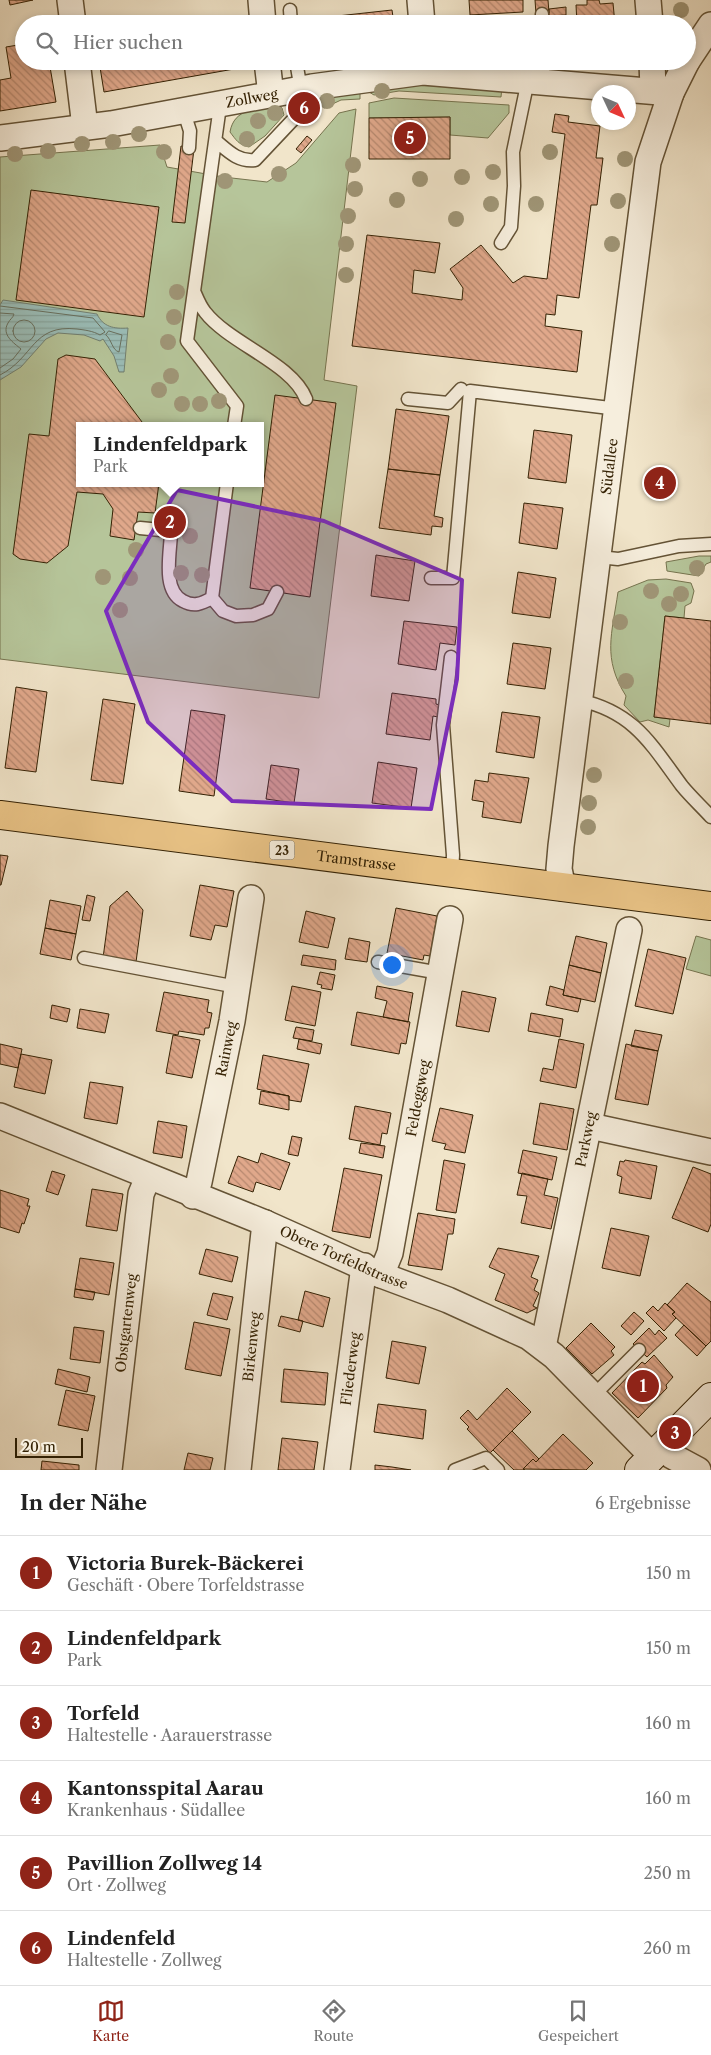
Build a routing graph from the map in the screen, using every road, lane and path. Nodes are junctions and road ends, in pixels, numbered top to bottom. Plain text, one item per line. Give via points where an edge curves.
1 (70, 0) edge
2 (261, 0) edge
3 (420, 0) edge
4 (648, 0) edge
5 (290, 10) dead end
6 (72, 15) edge
7 (262, 15) edge
8 (290, 15) edge
9 (421, 15) edge
10 (649, 15) edge
11 (711, 26) edge
12 (696, 48) edge
13 (78, 70) edge
14 (268, 70) edge
15 (299, 70) edge
16 (402, 70) edge
17 (480, 70) edge
18 (655, 70) edge
19 (680, 70) edge
20 (538, 74) edge
21 (306, 89) junction
22 (662, 92) junction
23 (271, 95) junction
24 (220, 106) junction
25 (184, 112) junction
26 (85, 127) junction
27 (0, 138) edge
28 (216, 142) junction
29 (189, 148) dead end
30 (501, 243) dead end
31 (194, 291) junction
32 (461, 389) dead end
33 (408, 398) dead end
34 (306, 399) dead end
35 (618, 409) junction
36 (235, 422) edge
37 (226, 487) edge
38 (140, 528) dead end
39 (711, 544) edge
40 (599, 557) junction
41 (431, 578) dead end
42 (277, 592) dead end
43 (212, 598) junction
44 (451, 657) dead end
45 (579, 700) junction
46 (0, 814) edge
47 (711, 817) edge
48 (452, 872) junction
49 (563, 888) junction
50 (252, 898) dead end
51 (711, 906) edge
52 (450, 919) dead end
53 (629, 930) dead end
54 (84, 958) dead end
55 (378, 962) dead end
56 (440, 974) junction
57 (237, 987) junction
58 (0, 1116) edge
59 (590, 1126) junction
60 (711, 1152) edge
61 (148, 1177) junction
62 (193, 1196) junction
63 (265, 1223) junction
64 (372, 1270) junction
65 (543, 1347) junction
66 (639, 1350) dead end
67 (592, 1397) junction
68 (711, 1397) edge
69 (651, 1458) edge
70 (109, 1470) edge
71 (238, 1470) edge
72 (337, 1470) edge
73 (455, 1470) edge
74 (498, 1470) edge
75 (698, 1470) edge

1 - 6 street
2 - 7 street
3 - 9 street
4 - 10 street
5 - 8 lane
11 - 12 street
13 - 26 street
14 - 23 street
15 - 21 lane
16 - 21 street, Zollweg
17 - 20 street, Zollweg
18 - 22 street, Südallee
19 - 22 street
20 - 22 street, Zollweg
20 - 30 lane via 512,152 511,227
21 - 23 street, Zollweg
21 - 28 lane via 310,101 255,160 232,155
22 - 35 street, Südallee via 648,162
23 - 24 street, Zollweg
24 - 25 street, Zollweg
24 - 28 lane
25 - 26 street, Zollweg
25 - 29 lane via 190,131
26 - 27 street, Zollweg
28 - 31 lane
31 - 34 lane via 204,311 219,326 295,381
31 - 36 lane via 187,341 237,406
32 - 33 lane via 448,403
35 - 40 street, Südallee
35 - 41 lane via 470,391 453,578
37 - 43 lane
38 - 43 lane via 172,531 170,586 174,595 199,605
39 - 40 lane via 679,546 618,559
40 - 45 street, Südallee
42 - 43 lane via 268,609 253,615 236,616 223,611
44 - 48 lane via 443,725
45 - 47 lane via 602,705 637,727 683,788
45 - 49 street, Südallee via 560,846 559,869
46 - 48 main road, Tramstrasse / 23
48 - 49 main road, Tramstrasse / 23
49 - 51 main road, Tramstrasse / 23
50 - 57 street, Rainweg
52 - 56 street, Feldeggweg
53 - 59 street, Parkweg
54 - 57 lane
55 - 56 lane
56 - 64 street, Feldeggweg via 390,1253
57 - 62 street, Rainweg via 207,1144
58 - 61 street, Obere Torfeldstrasse
59 - 60 street
59 - 65 street, Parkweg
61 - 62 street, Obere Torfeldstrasse
61 - 70 street, Obstgartenweg via 141,1194
62 - 63 street, Obere Torfeldstrasse
63 - 64 street, Obere Torfeldstrasse
63 - 71 street, Birkenweg
64 - 65 street, Obere Torfeldstrasse via 448,1300 529,1337
64 - 72 street, Fliederweg
65 - 67 street, Obere Torfeldstrasse
66 - 67 lane
67 - 69 street, Obere Torfeldstrasse
68 - 69 main road
69 - 75 street, Obere Torfeldstrasse via 672,1456
73 - 74 lane via 486,1458

